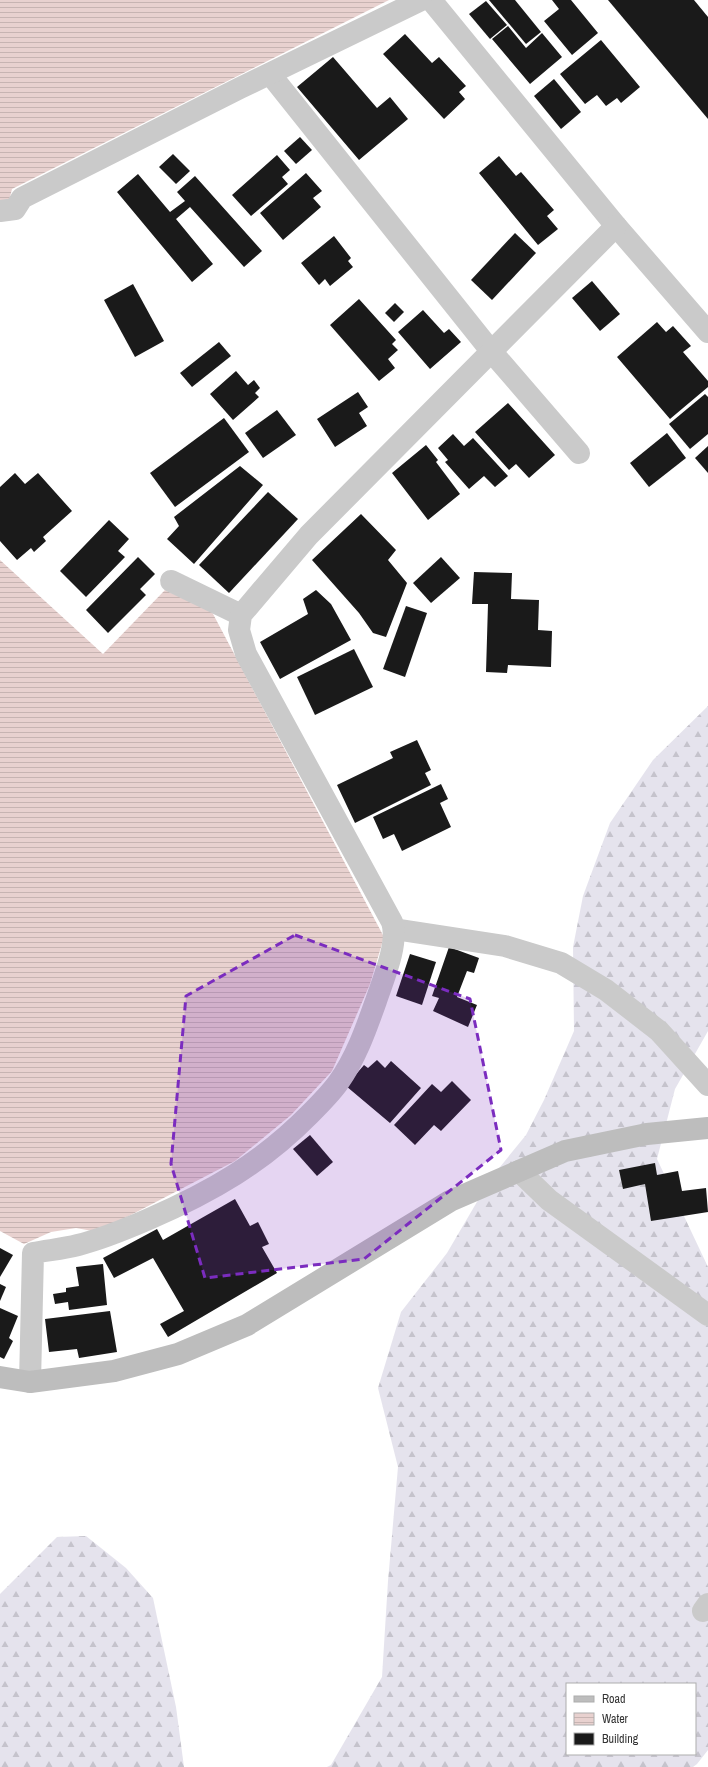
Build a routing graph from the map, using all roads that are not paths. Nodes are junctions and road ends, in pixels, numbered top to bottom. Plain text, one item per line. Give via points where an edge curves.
1 (421, 0) edge
2 (431, 0) edge
3 (270, 74) junction
4 (0, 211) edge
5 (616, 226) junction
6 (708, 332) edge
7 (491, 351) junction
8 (578, 452) dead end
9 (171, 581) dead end
10 (241, 615) junction
11 (394, 929) junction
12 (708, 1085) edge
13 (708, 1128) edge
14 (519, 1171) junction
15 (708, 1315) edge
16 (0, 1377) edge
17 (30, 1382) junction

1 - 3 street
2 - 5 street
3 - 4 street via 22,198 15,209
3 - 7 street
5 - 6 street
5 - 7 street
7 - 8 street
7 - 10 street via 309,535
9 - 10 street
10 - 11 street via 239,630 246,654
11 - 12 street via 505,946 561,963 606,990 659,1032
11 - 17 street via 384,979 362,1041 348,1068 324,1100 291,1134 235,1176 190,1201 119,1232 78,1245 33,1253
13 - 14 street via 646,1134 565,1151
14 - 15 street via 549,1200
14 - 17 street via 450,1201 240,1328 178,1354 114,1371
16 - 17 street

